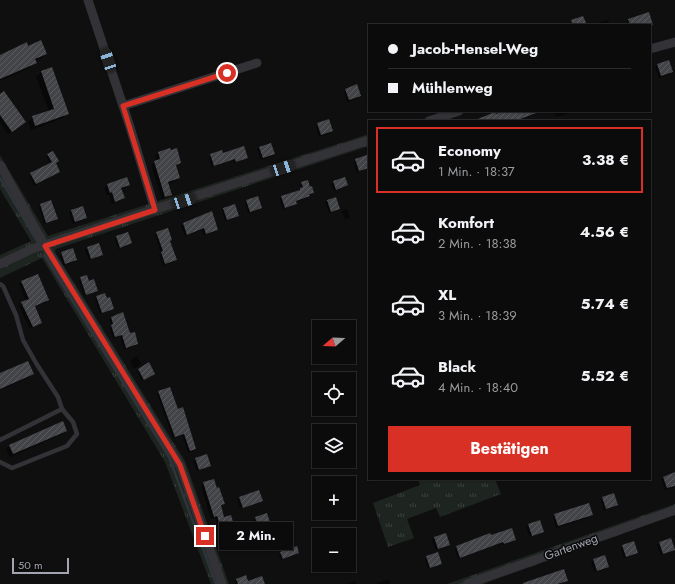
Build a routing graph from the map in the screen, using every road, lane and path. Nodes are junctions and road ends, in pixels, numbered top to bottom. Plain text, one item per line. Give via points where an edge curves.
1 (88, 0) edge
2 (675, 42) edge
3 (651, 49) edge
4 (256, 63) dead end
5 (123, 106) junction
6 (457, 112) edge
7 (432, 120) edge
8 (368, 140) edge
9 (0, 165) edge
10 (155, 210) junction
11 (45, 246) junction
12 (0, 264) edge
13 (0, 284) edge
14 (62, 409) junction
15 (0, 440) edge
16 (0, 462) edge
17 (675, 510) edge
18 (222, 584) edge
19 (467, 584) edge

1 - 5 street
2 - 3 street
4 - 5 street
5 - 10 street
6 - 7 street
8 - 10 street
9 - 11 street
10 - 11 street
11 - 12 street via 32,249
11 - 18 street via 180,465
13 - 14 lane via 16,315 23,340 58,397
14 - 15 lane
14 - 16 lane via 73,422 76,434 67,446 12,468
17 - 19 street, Gartenweg

